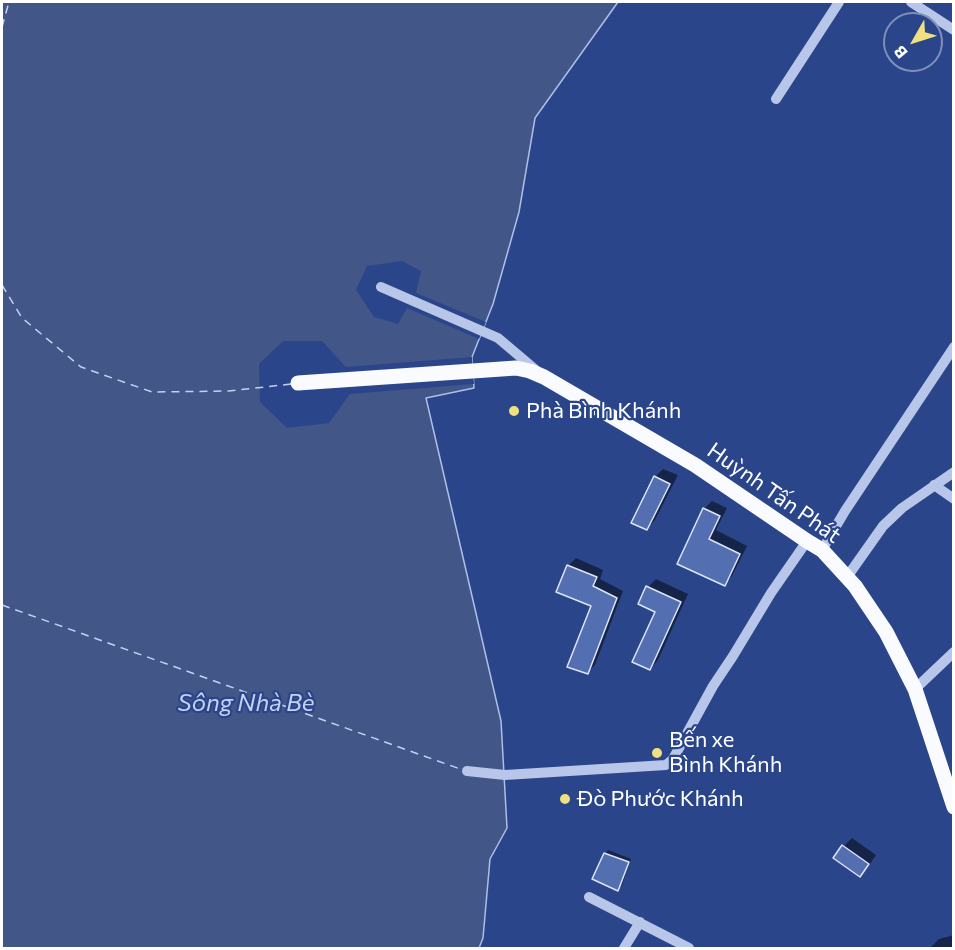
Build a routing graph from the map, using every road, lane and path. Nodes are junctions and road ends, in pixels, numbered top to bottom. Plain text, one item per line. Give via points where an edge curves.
1 (839, 2) edge
2 (911, 2) edge
3 (954, 30) edge
4 (776, 99) dead end
5 (381, 287) dead end
6 (954, 347) edge
7 (544, 377) junction
8 (298, 383) dead end
9 (954, 472) edge
10 (934, 485) junction
11 (954, 499) edge
12 (807, 542) junction
13 (822, 550) junction
14 (847, 577) junction
15 (954, 652) edge
16 (915, 689) junction
17 (467, 771) dead end
18 (954, 807) edge
19 (589, 897) dead end
20 (640, 922) junction
21 (624, 948) edge
22 (689, 948) edge

1 - 4 street
2 - 3 street
5 - 7 street via 498,338
6 - 13 street
7 - 8 main road, Huỳnh Tấn Phát via 516,368
7 - 12 main road, Huỳnh Tấn Phát via 695,465
9 - 10 street
10 - 11 street
10 - 14 street via 883,526
12 - 13 main road, Huỳnh Tấn Phát
12 - 17 street via 771,593 666,765 512,775
13 - 14 main road, Huỳnh Tấn Phát
14 - 16 main road, Huỳnh Tấn Phát via 886,632
15 - 16 street
16 - 18 main road, Huỳnh Tấn Phát
19 - 20 street
20 - 21 street
20 - 22 street

